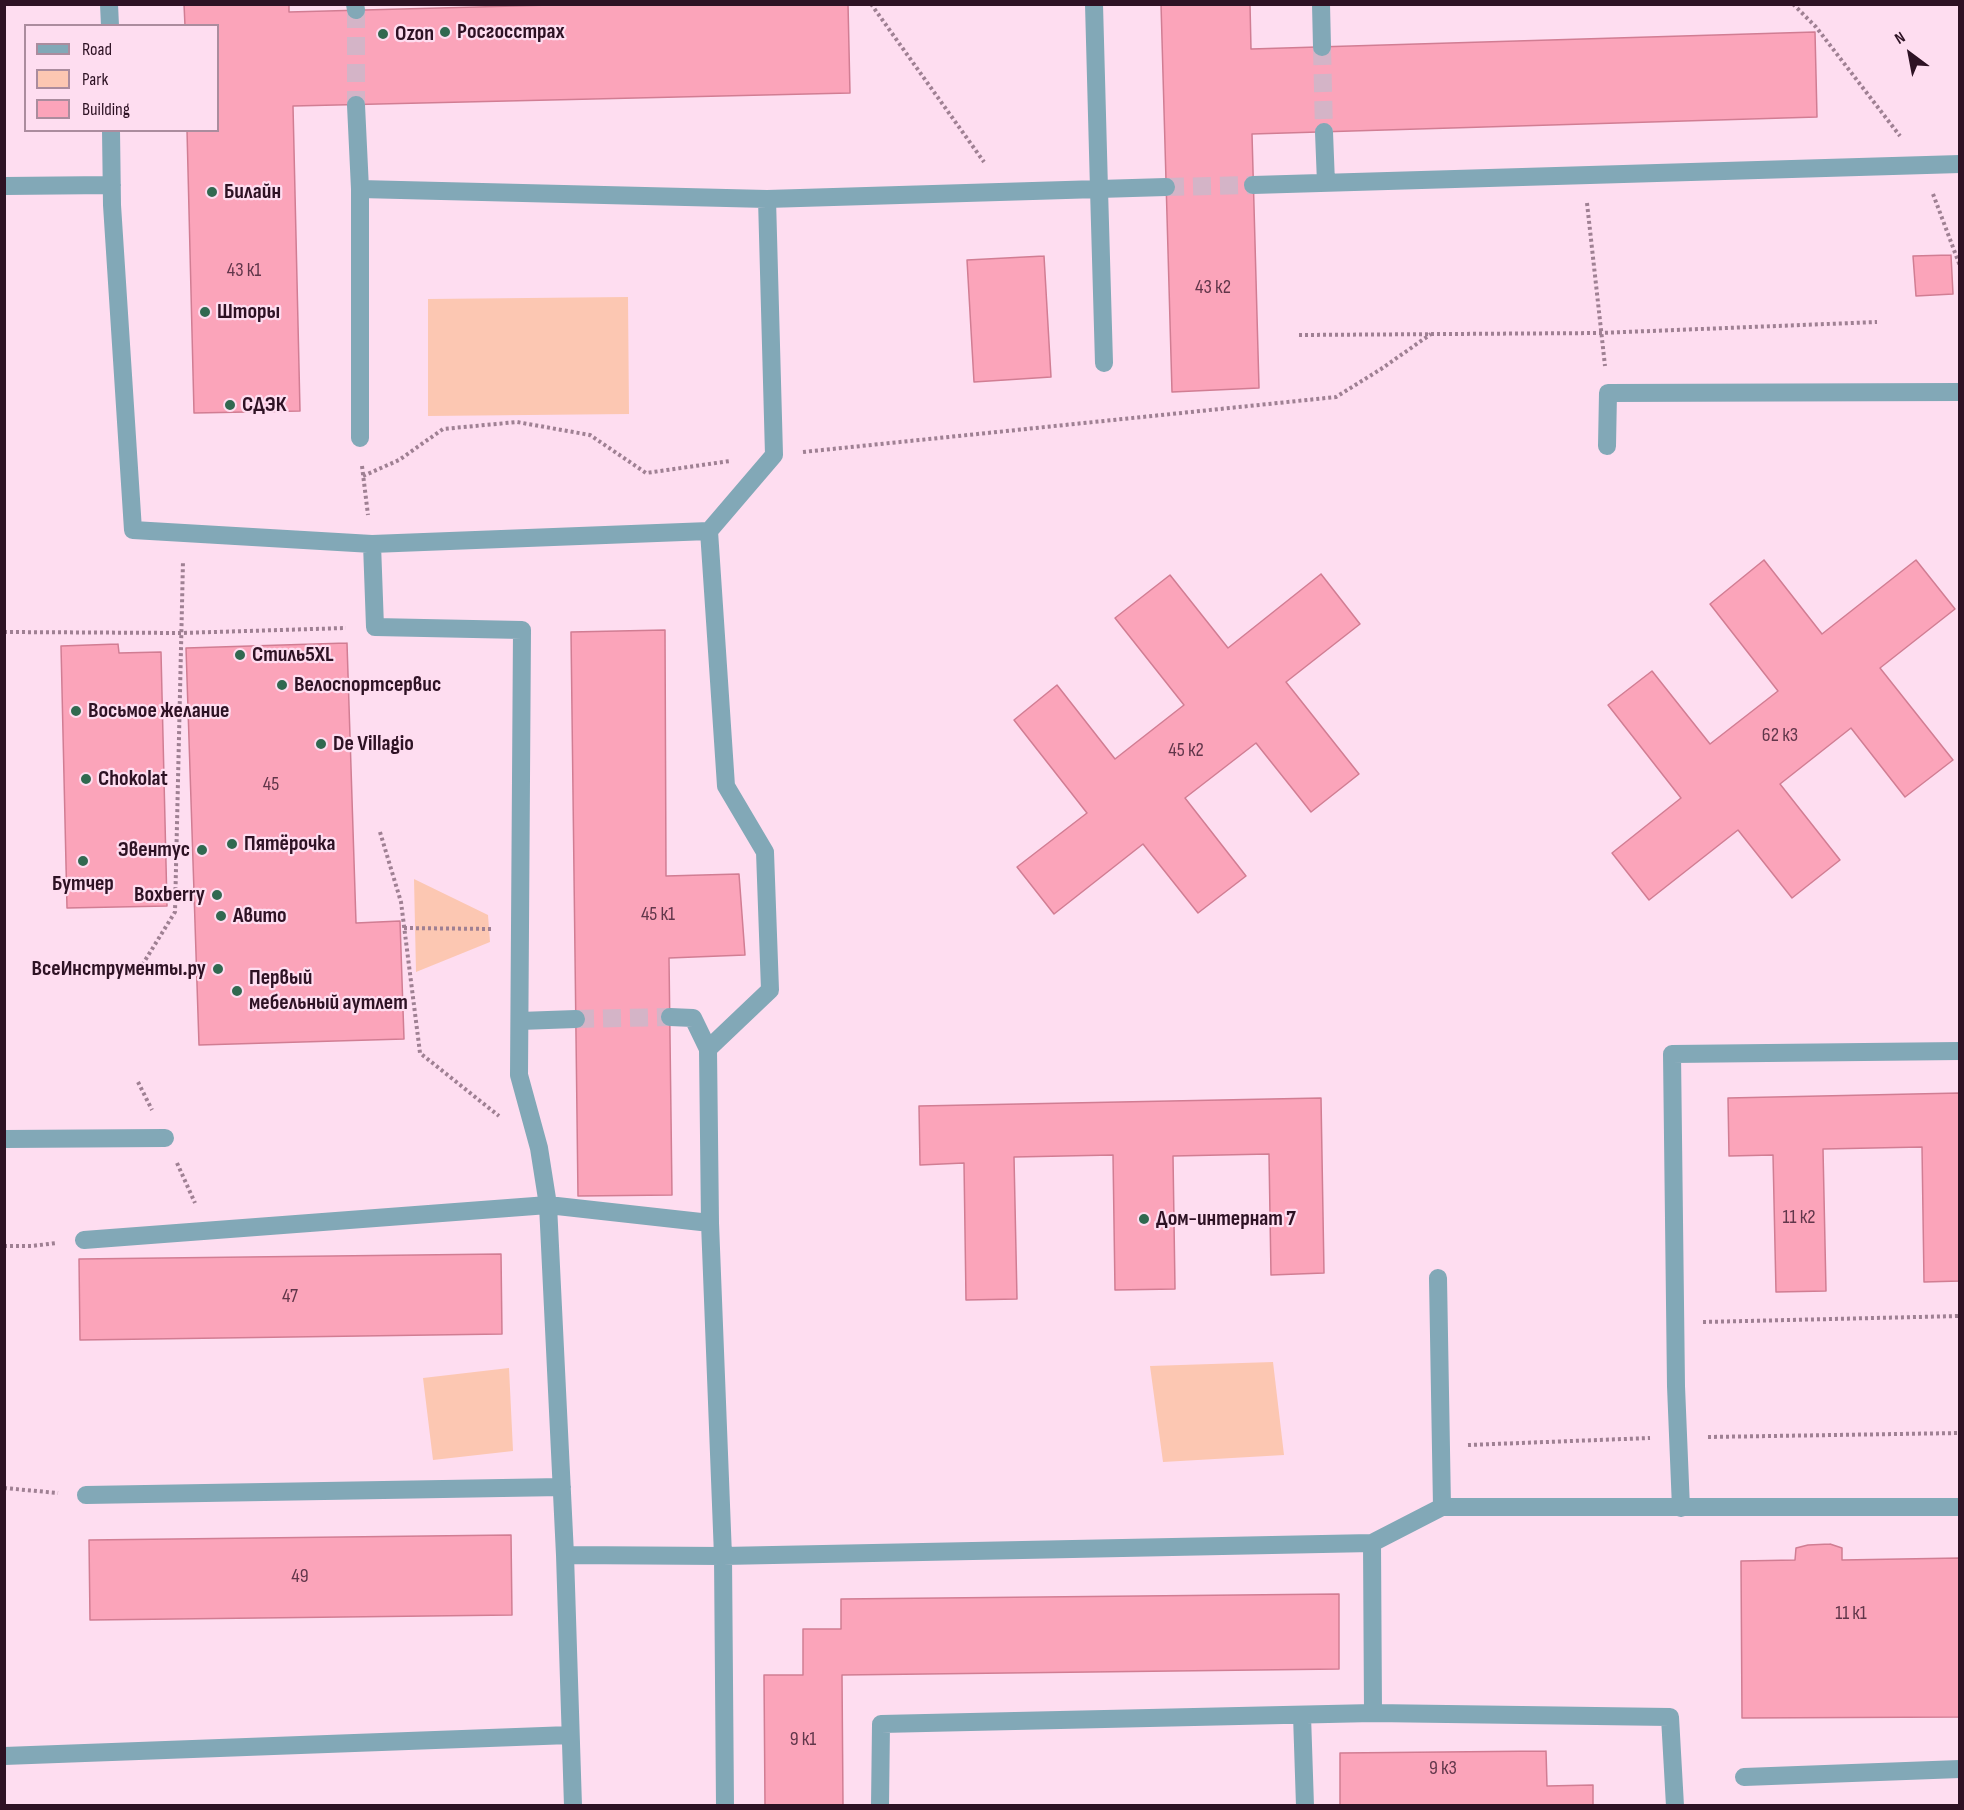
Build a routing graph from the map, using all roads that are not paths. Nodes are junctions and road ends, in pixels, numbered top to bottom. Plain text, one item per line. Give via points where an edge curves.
1 (109, 4) edge
2 (1094, 4) edge
3 (1321, 4) edge
4 (110, 24) edge
5 (1322, 47) tunnel mouth
6 (356, 105) tunnel mouth
7 (111, 132) edge
8 (1324, 132) tunnel mouth
9 (1959, 164) edge
10 (1326, 183) junction
11 (112, 185) junction
12 (1253, 185) tunnel mouth
13 (4, 186) edge
14 (1166, 187) tunnel mouth
15 (360, 189) junction
16 (1099, 189) junction
17 (767, 200) junction
18 (1104, 363) dead end
19 (1959, 392) edge
20 (360, 438) road end
21 (1607, 446) dead end
22 (709, 531) junction
23 (372, 544) junction
24 (670, 1017) tunnel mouth
25 (576, 1019) tunnel mouth
26 (520, 1021) junction
27 (708, 1049) junction
28 (1959, 1052) edge
29 (165, 1138) road end
30 (4, 1139) edge
31 (548, 1205) junction
32 (710, 1223) junction
33 (84, 1240) dead end
34 (1438, 1278) dead end
35 (562, 1487) junction
36 (86, 1495) road end
37 (1442, 1507) junction
38 (1681, 1508) junction
39 (1959, 1508) edge
40 (1372, 1543) junction
41 (565, 1555) junction
42 (723, 1556) junction
43 (1373, 1713) junction
44 (1302, 1715) junction
45 (570, 1735) junction
46 (4, 1756) edge
47 (1959, 1769) edge
48 (1744, 1777) dead end
49 (573, 1806) edge
50 (725, 1806) edge
51 (880, 1806) edge
52 (1305, 1806) edge
53 (1675, 1806) edge

1 - 4 lane
2 - 16 lane
3 - 5 lane
6 - 15 lane
7 - 11 lane
8 - 10 lane
9 - 10 lane
10 - 12 lane
11 - 13 lane
11 - 23 lane via 134,530
14 - 16 lane
15 - 17 lane
15 - 20 lane
16 - 17 lane
16 - 18 lane
17 - 22 lane via 774,455
19 - 21 lane via 1608,393
22 - 23 lane
22 - 27 lane via 726,786 765,852 770,990
23 - 26 lane via 375,627 522,630
24 - 27 lane via 693,1018
25 - 26 lane
26 - 31 lane via 519,1075 539,1148
27 - 32 lane
28 - 38 lane via 1672,1054
29 - 30 lane
31 - 32 lane
31 - 33 lane
31 - 35 lane
32 - 42 lane
34 - 37 lane
35 - 36 lane
35 - 41 lane
37 - 38 lane
37 - 40 lane
38 - 39 lane
40 - 42 lane
40 - 43 lane
41 - 42 lane
41 - 45 lane
42 - 50 lane
43 - 44 lane
43 - 53 lane via 1670,1717
44 - 51 lane via 881,1724
44 - 52 lane
45 - 46 lane
45 - 49 lane
47 - 48 lane

